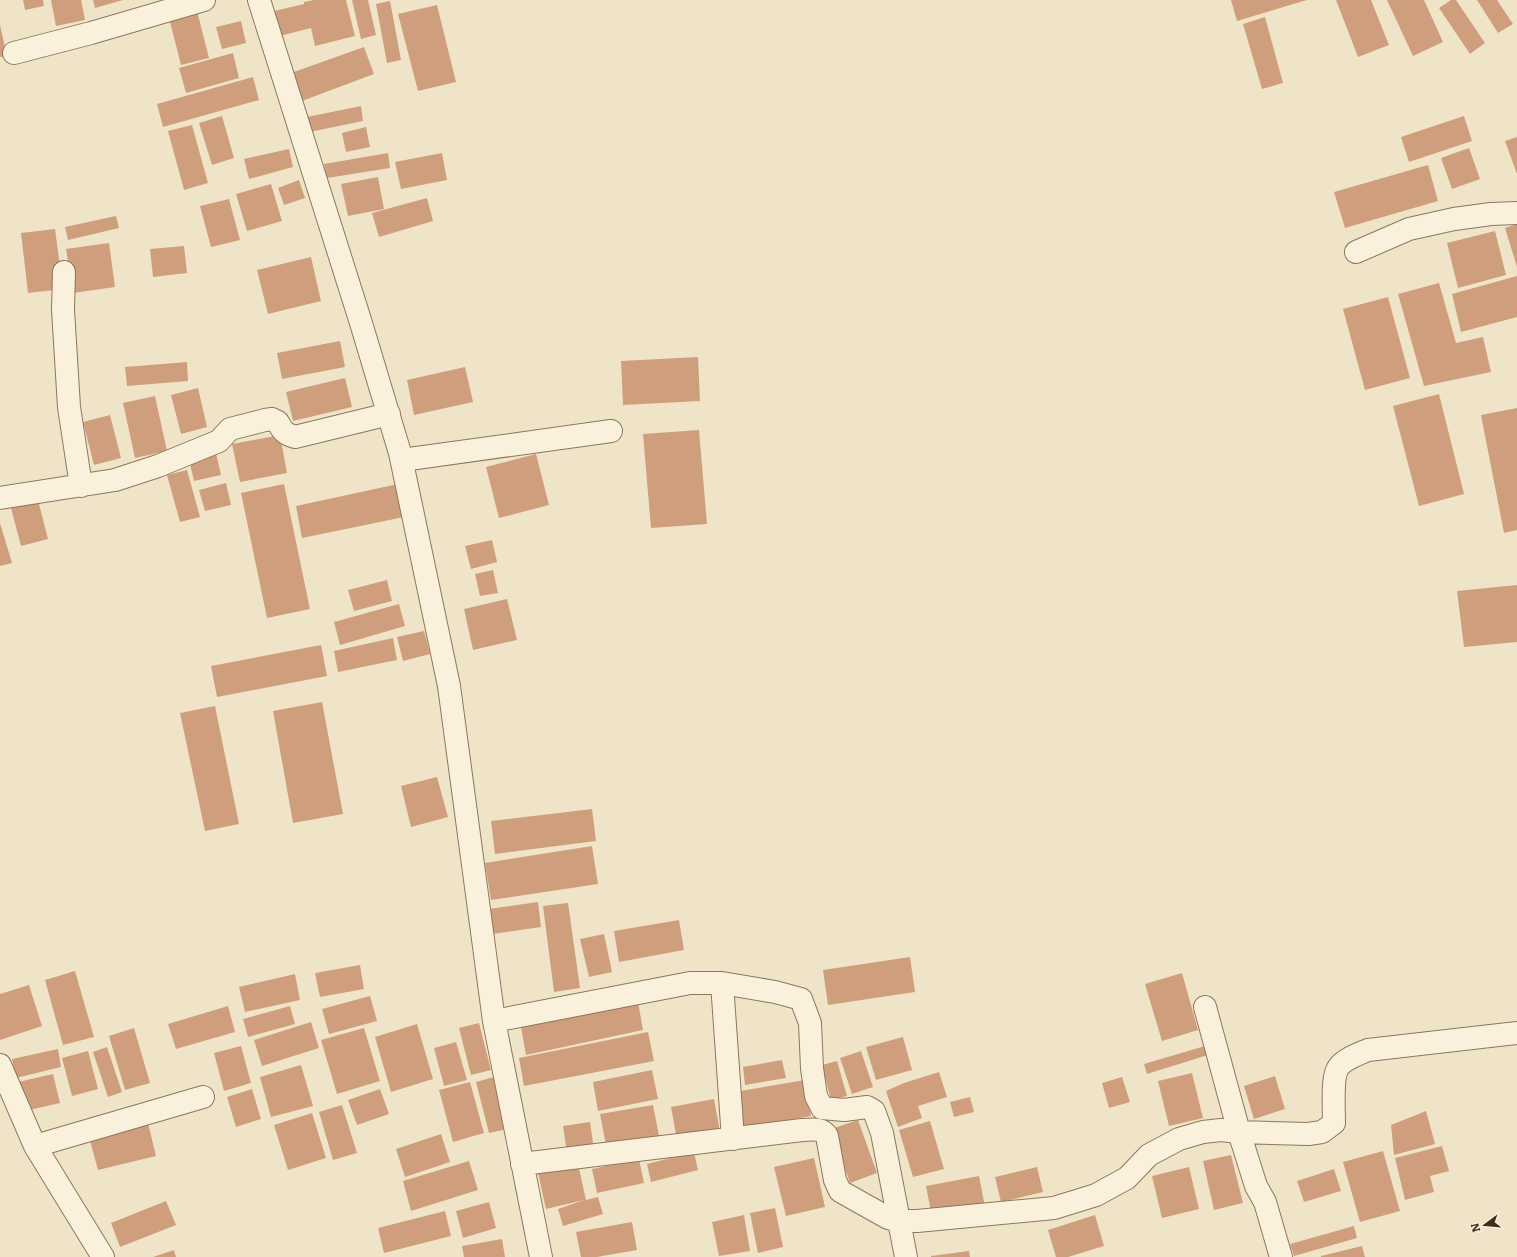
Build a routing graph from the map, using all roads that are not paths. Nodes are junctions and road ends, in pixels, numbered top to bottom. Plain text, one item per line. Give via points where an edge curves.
1 (204, 0) edge
2 (259, 0) edge
3 (14, 53) dead end
4 (1517, 213) edge
5 (1356, 252) dead end
6 (64, 272) dead end
7 (389, 414) junction
8 (611, 431) dead end
9 (402, 460) junction
10 (81, 486) junction
11 (0, 498) edge
12 (722, 983) junction
13 (1205, 1007) dead end
14 (494, 1021) junction
15 (1517, 1033) edge
16 (0, 1064) edge
17 (203, 1098) dead end
18 (1239, 1132) junction
19 (733, 1139) junction
20 (35, 1146) junction
21 (522, 1164) junction
22 (899, 1221) junction
23 (103, 1257) edge
24 (541, 1257) edge
25 (906, 1257) edge
26 (1282, 1257) edge

1 - 3 street
2 - 7 street
4 - 5 street via 1454,219 1409,229
6 - 10 street via 63,310 69,407
7 - 9 street
7 - 10 street via 295,437 283,432 278,422 272,419 265,420 230,429 219,441 158,466 114,480
8 - 9 street
9 - 14 street via 449,686
10 - 11 street
12 - 14 street via 690,983
12 - 19 street
12 - 22 street via 801,999 810,1023 816,1096 822,1108 844,1110 867,1107 874,1111 882,1133
13 - 18 street
14 - 21 street
15 - 18 street via 1368,1050 1348,1059 1337,1069 1334,1084 1334,1123 1322,1132
16 - 20 street
17 - 20 street
18 - 22 street via 1203,1132 1178,1139 1149,1155 1127,1178 1096,1195 1054,1208
18 - 26 street
19 - 21 street
19 - 22 street via 802,1130 822,1131 827,1136 835,1180 840,1191 883,1216
20 - 23 street
21 - 24 street
22 - 25 street

